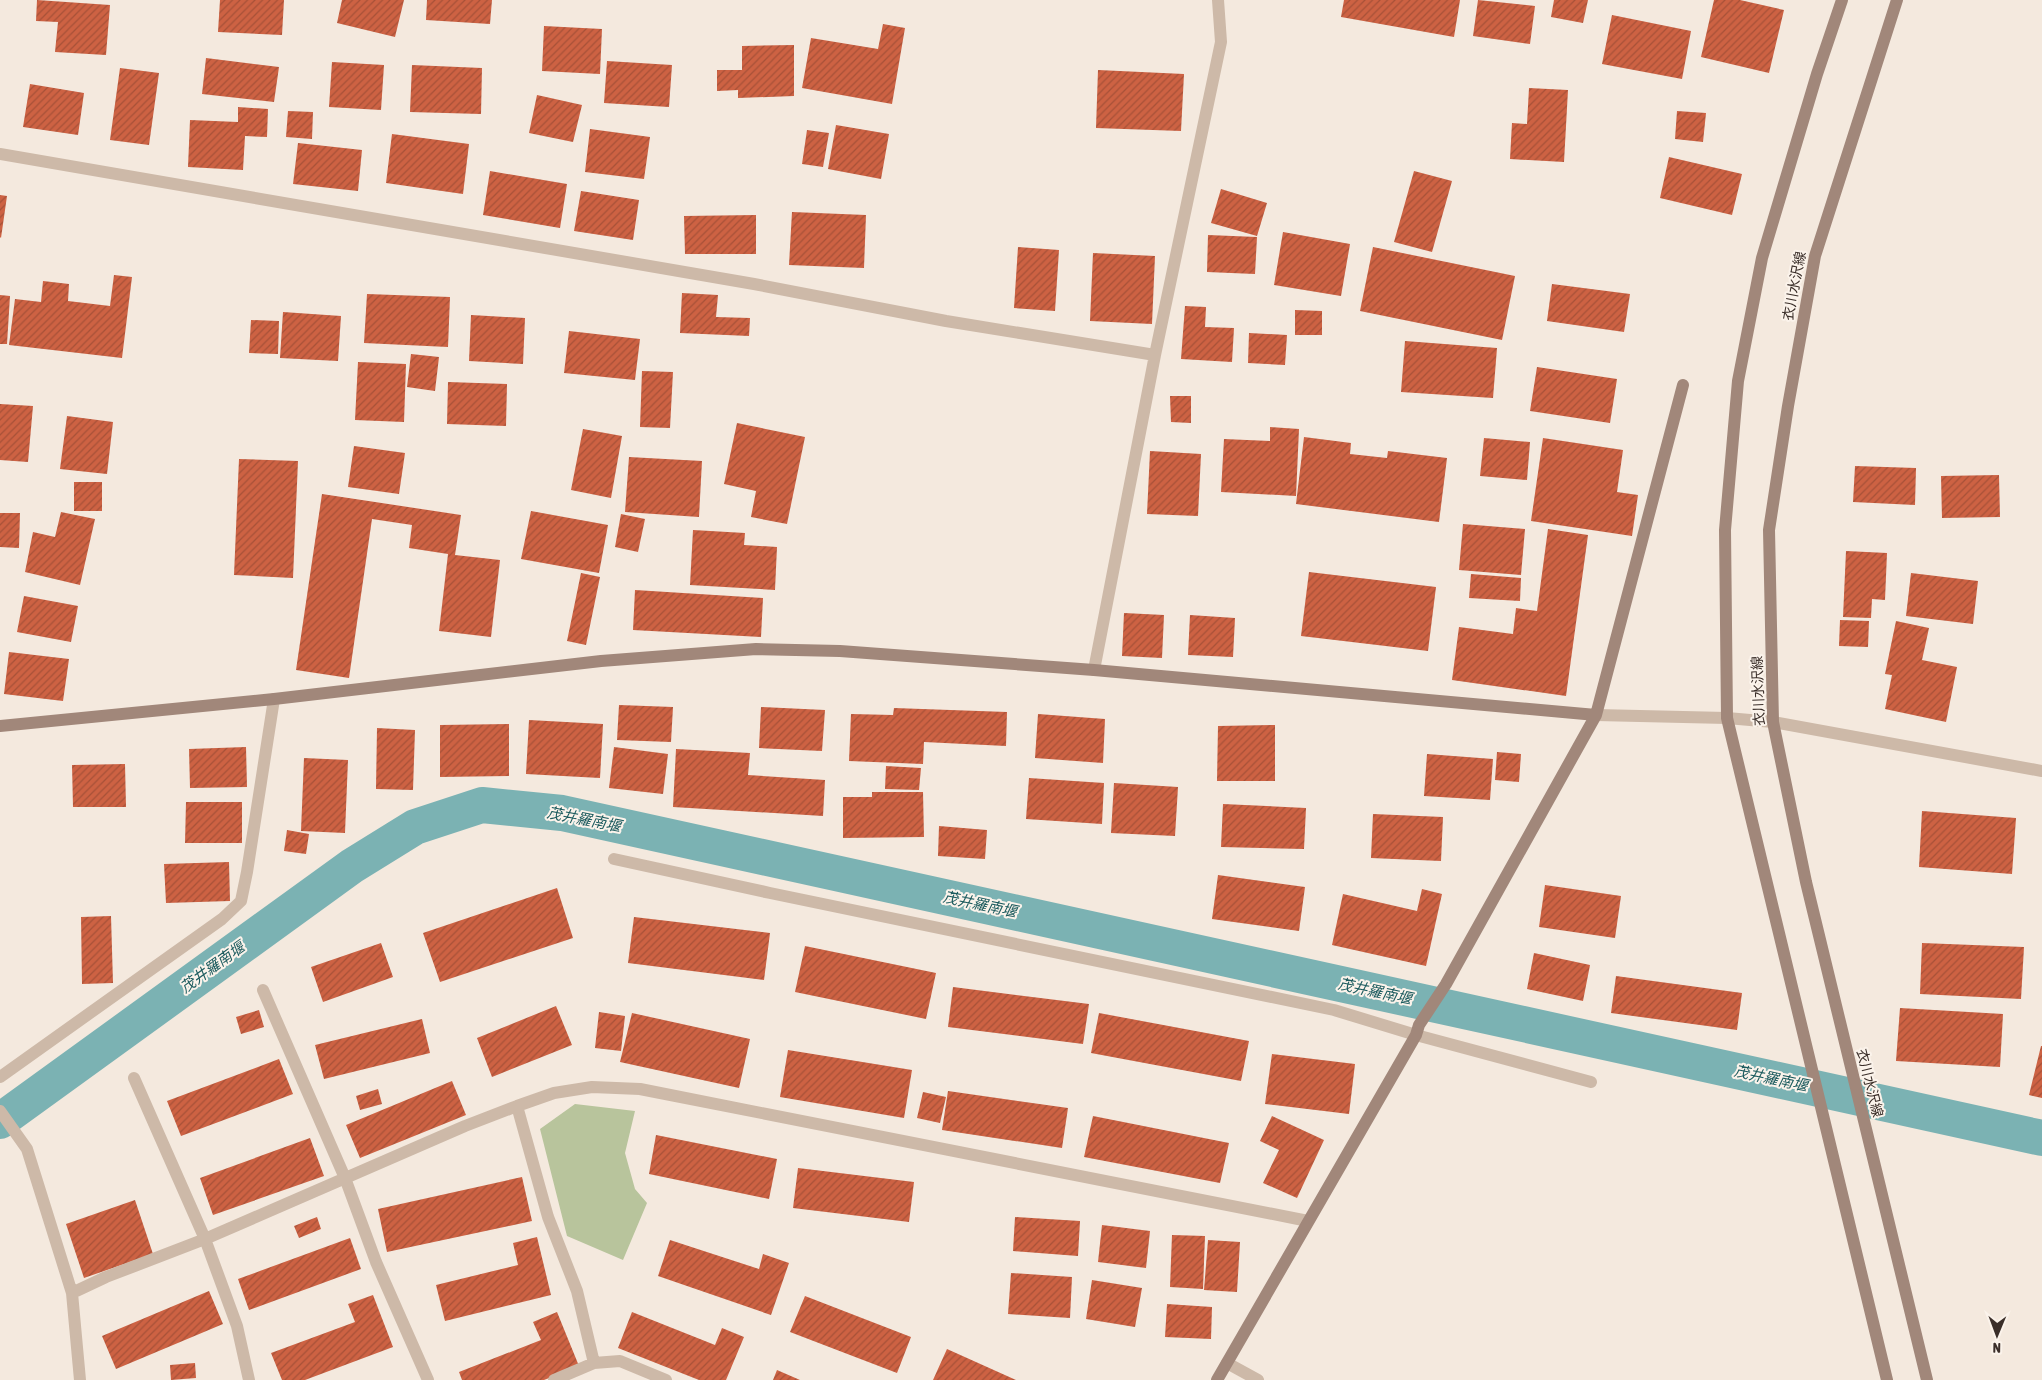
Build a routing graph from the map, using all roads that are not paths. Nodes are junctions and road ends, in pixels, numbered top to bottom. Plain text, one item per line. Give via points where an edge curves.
1 (1218, 0) edge
2 (1842, 0) edge
3 (1897, 0) edge
4 (0, 154) edge
5 (1155, 355) junction
6 (1682, 385) dead end
7 (1094, 670) junction
8 (274, 699) junction
9 (1596, 715) junction
10 (1727, 718) junction
11 (1773, 722) junction
12 (0, 726) edge
13 (2042, 771) edge
14 (614, 858) dead end
15 (263, 990) dead end
16 (1418, 1030) junction
17 (0, 1077) edge
18 (134, 1078) dead end
19 (1591, 1082) dead end
20 (517, 1106) junction
21 (0, 1111) edge
22 (345, 1178) junction
23 (1308, 1221) junction
24 (206, 1239) junction
25 (72, 1293) junction
26 (594, 1363) junction
27 (1227, 1363) junction
28 (80, 1380) edge
29 (250, 1380) edge
30 (428, 1380) edge
31 (554, 1380) edge
32 (666, 1380) edge
33 (1217, 1380) edge
34 (1258, 1380) edge
35 (1886, 1380) edge
36 (1927, 1380) edge

1 - 5 street via 1221,42
2 - 10 main road via 1762,258 1738,381 1726,530
3 - 11 main road, 衣川水沢線 via 1814,256 1788,406 1769,530
4 - 5 street
5 - 7 street
6 - 9 main road
7 - 8 main road via 840,651 756,649 601,661
7 - 9 main road
8 - 12 main road
8 - 17 street via 241,901 222,919
9 - 10 street
9 - 16 main road
10 - 11 street
10 - 35 main road
11 - 13 street
11 - 36 main road, 衣川水沢線 via 1806,882
14 - 16 street
15 - 22 street
16 - 19 street
16 - 23 main road
18 - 24 street
20 - 22 street
20 - 23 street via 554,1093 592,1087 640,1089
20 - 26 street via 548,1217 577,1291
21 - 25 street via 27,1149
22 - 24 street
22 - 30 street via 376,1262
23 - 27 main road
24 - 25 street
24 - 29 street via 237,1326
25 - 28 street
26 - 31 street
26 - 32 street via 620,1361
27 - 33 main road
27 - 34 street

